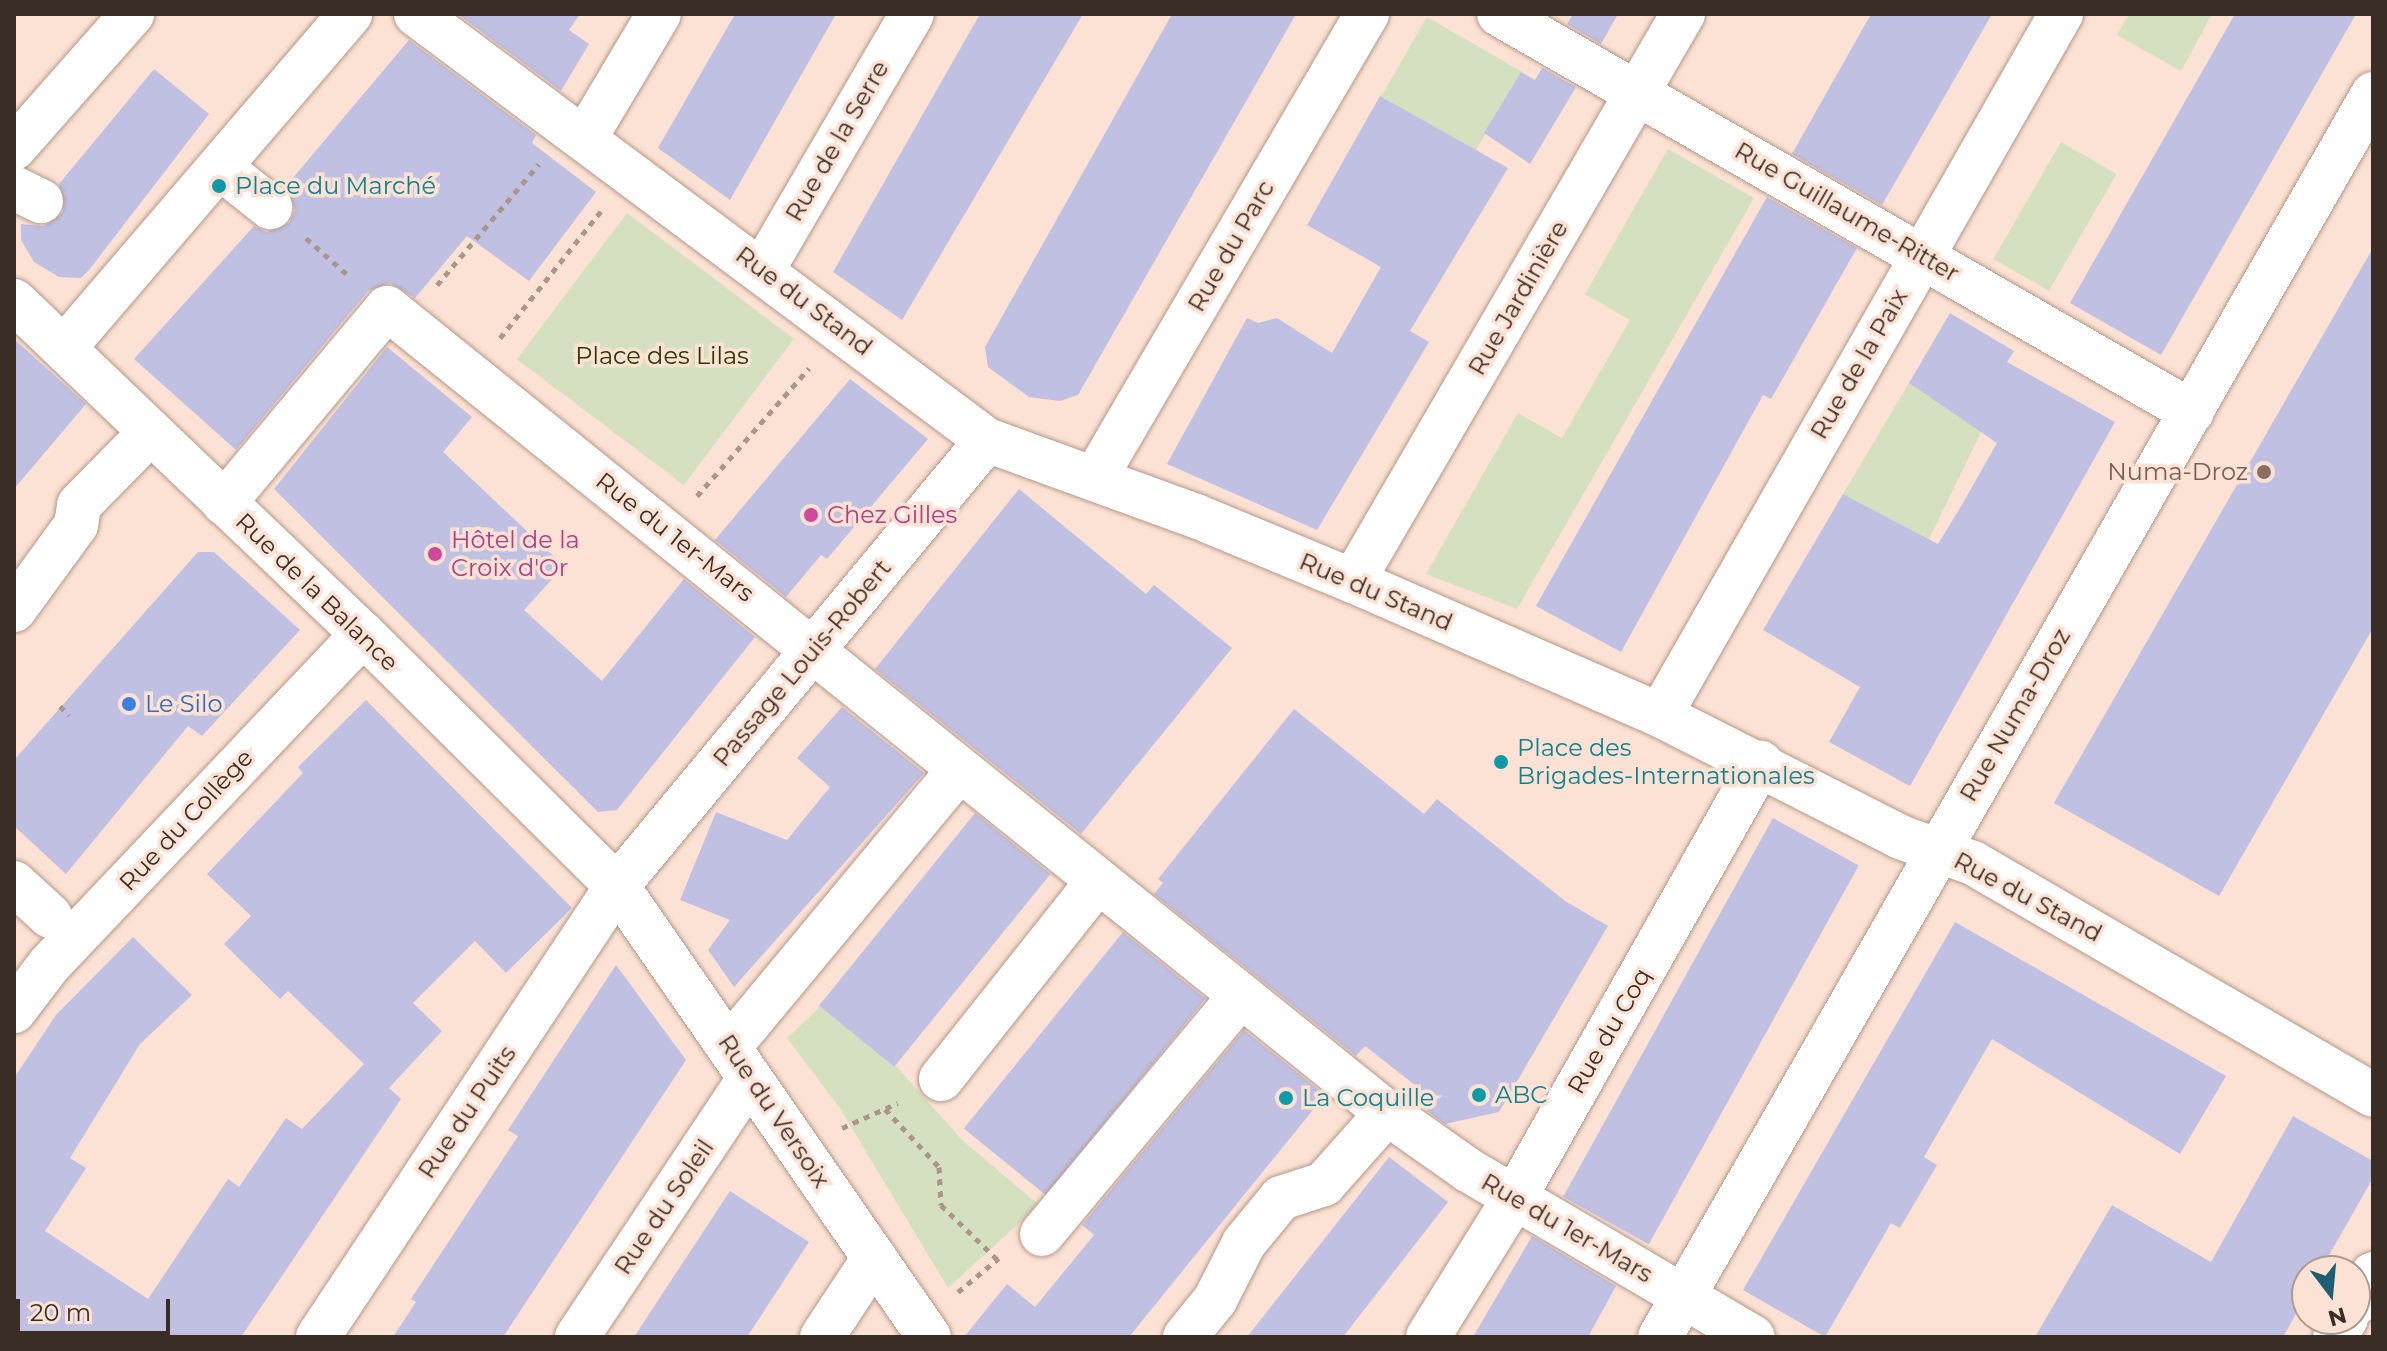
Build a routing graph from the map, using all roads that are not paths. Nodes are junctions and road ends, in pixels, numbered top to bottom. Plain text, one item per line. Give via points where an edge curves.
1 (132, 14) edge
2 (350, 14) edge
3 (659, 14) edge
4 (912, 14) edge
5 (1367, 14) edge
6 (1499, 14) edge
7 (1683, 14) edge
8 (2061, 14) edge
9 (421, 18) edge
10 (1637, 92) junction
11 (2373, 94) edge
12 (585, 138) junction
13 (14, 148) edge
14 (221, 168) junction
15 (270, 207) road end
16 (1922, 255) junction
17 (763, 269) junction
18 (14, 301) edge
19 (64, 348) junction
20 (2192, 412) junction
21 (987, 440) junction
22 (136, 447) dead end
23 (1095, 478) junction
24 (224, 503) junction
25 (1353, 581) junction
26 (14, 610) edge
27 (363, 634) junction
28 (814, 646) junction
29 (1660, 715) junction
30 (1761, 763) junction
31 (960, 769) junction
32 (1937, 850) junction
33 (1097, 882) junction
34 (14, 883) edge
35 (617, 886) junction
36 (50, 916) dead end
37 (1240, 996) junction
38 (14, 1011) edge
39 (740, 1062) junction
40 (941, 1079) road end
41 (2373, 1095) edge
42 (1387, 1113) junction
43 (1515, 1197) junction
44 (1042, 1234) road end
45 (874, 1258) junction
46 (1684, 1297) junction
47 (938, 1319) edge
48 (318, 1337) edge
49 (577, 1337) edge
50 (822, 1337) edge
51 (1185, 1337) edge
52 (1428, 1337) edge
53 (1660, 1337) edge
54 (1753, 1337) edge

1 - 13 street
2 - 14 street
3 - 12 street
4 - 17 street, Rue de la Serre
5 - 23 street, Rue du Parc
6 - 10 street, Rue Guillaume-Ritter
7 - 10 street, Rue Jardinière
8 - 16 street, Rue de la Paix
9 - 12 street, Rue du Stand
10 - 16 street, Rue Guillaume-Ritter
10 - 25 street, Rue Jardinière
11 - 20 street, Rue Numa-Droz
12 - 17 street, Rue du Stand
14 - 15 street
14 - 19 street via 110,268
16 - 20 street, Rue Guillaume-Ritter
16 - 29 street, Rue de la Paix
17 - 21 street, Rue du Stand
18 - 19 street, Rue de la Balance
19 - 24 street, Rue de la Balance
20 - 32 street, Rue Numa-Droz
21 - 23 street, Rue du Stand
21 - 28 street, Passage Louis-Robert
22 - 26 street via 79,505 76,525
23 - 25 street, Rue du Stand
24 - 27 street, Rue de la Balance
24 - 28 street, Rue du 1er-Mars via 406,303
25 - 29 street, Rue du Stand
27 - 35 street, Rue de la Balance
27 - 38 street, Rue du Collège via 49,965
28 - 31 street, Rue du 1er-Mars
28 - 35 street, Passage Louis-Robert
29 - 30 street, Rue du Stand
30 - 32 street, Rue du Stand
30 - 43 street, Rue du Coq
31 - 33 street, Rue du 1er-Mars
31 - 39 street
32 - 41 street, Rue du Stand via 2041,901
32 - 46 street, Rue Numa-Droz
33 - 37 street, Rue du 1er-Mars
33 - 40 street
34 - 36 street
35 - 39 street, Rue du Versoix
35 - 48 street, Rue du Puits
37 - 42 street, Rue du 1er-Mars
37 - 44 street
39 - 45 street, Rue du Versoix
39 - 49 street, Rue du Soleil
42 - 43 street, Rue du 1er-Mars
42 - 51 street via 1324,1184 1281,1198
43 - 46 street, Rue du 1er-Mars
43 - 52 street, Rue du Coq
45 - 47 street, Rue du Versoix
45 - 50 street
46 - 53 street, Rue Numa-Droz
46 - 54 street, Rue du 1er-Mars

